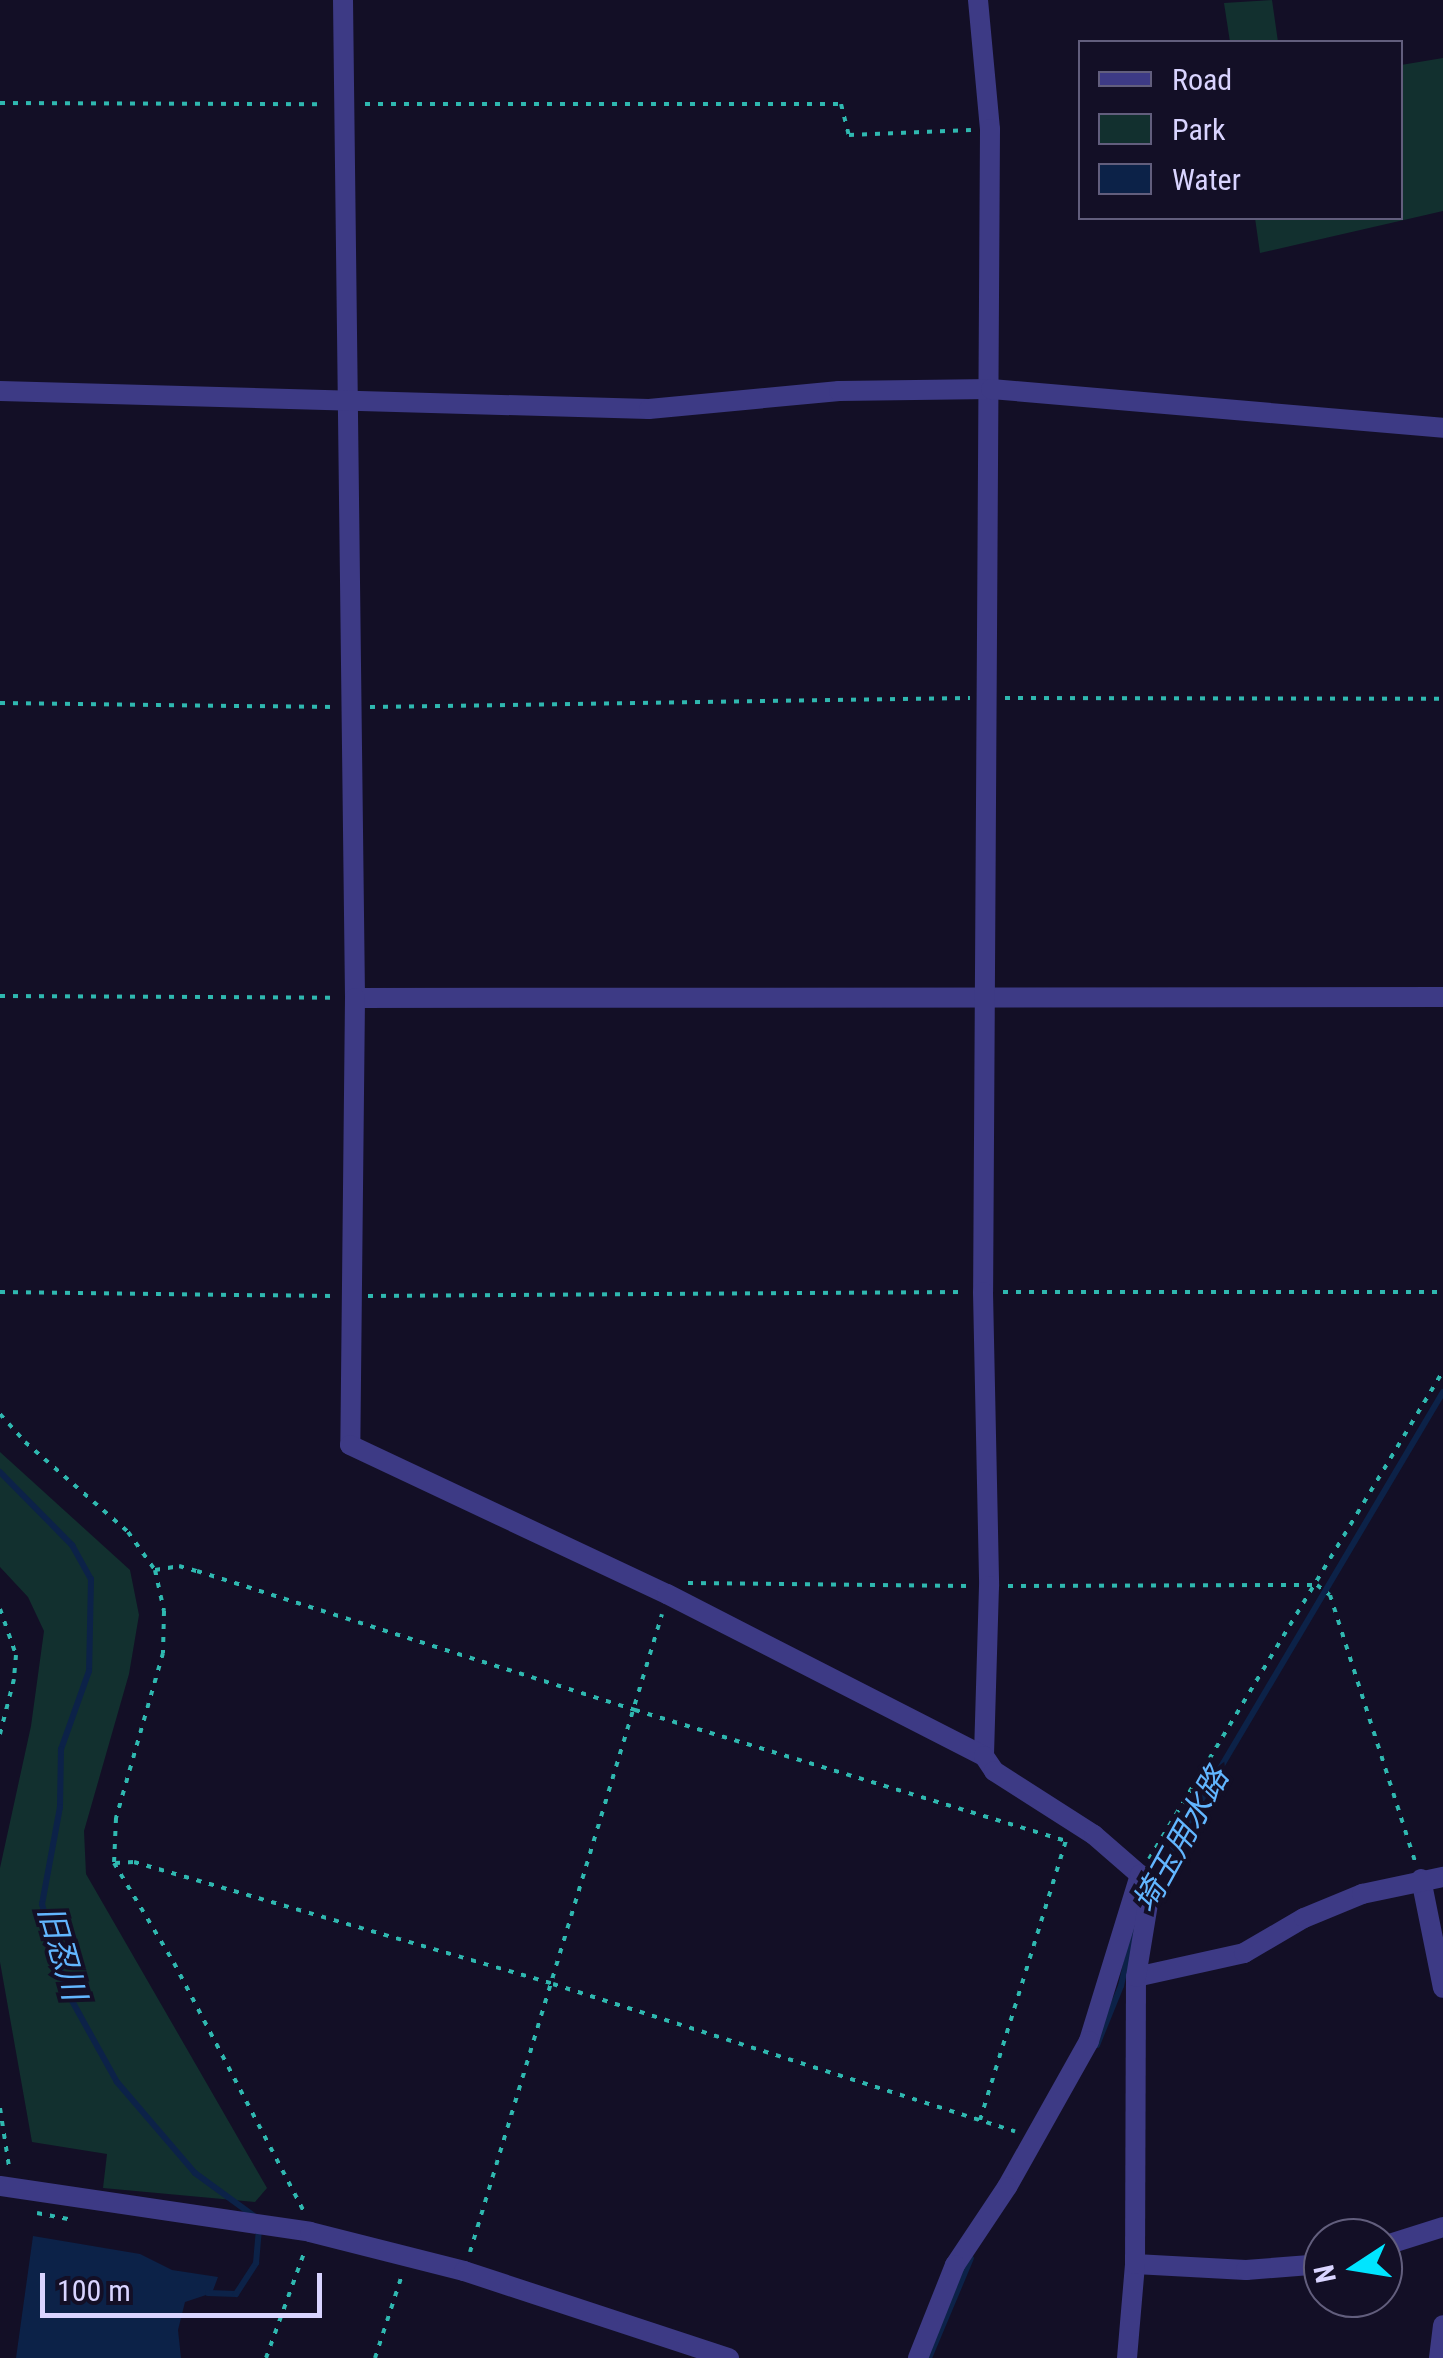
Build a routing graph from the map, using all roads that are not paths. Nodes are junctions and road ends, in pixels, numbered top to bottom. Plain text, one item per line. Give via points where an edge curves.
1 (343, 0) edge
2 (978, 0) edge
3 (991, 389) junction
4 (0, 390) edge
5 (347, 404) junction
6 (1443, 428) edge
7 (986, 997) junction
8 (1443, 997) edge
9 (354, 998) junction
10 (984, 1756) junction
11 (1140, 1876) junction
12 (1443, 1877) edge
13 (1421, 1879) junction
14 (1136, 1978) junction
15 (1443, 1988) edge
16 (4, 2183) edge
17 (1443, 2227) edge
18 (1403, 2240) edge
19 (1136, 2264) junction
20 (1303, 2266) edge
21 (1443, 2325) edge
22 (729, 2358) edge
23 (918, 2358) edge
24 (1127, 2358) edge
25 (1438, 2358) edge

1 - 5 street
2 - 3 street via 990,129
3 - 5 street via 839,391 650,409
3 - 6 street
3 - 7 street
4 - 5 street
5 - 9 street
7 - 8 street
7 - 9 street
7 - 10 street
9 - 10 street via 350,1445 667,1594
10 - 11 street via 994,1771 1094,1835
11 - 14 street via 1149,1898
11 - 23 street via 1089,2041 955,2265
12 - 13 street
13 - 14 street via 1304,1918 1244,1954
13 - 15 street
14 - 19 street
16 - 22 street via 310,2232 464,2270
17 - 18 street
19 - 20 street
19 - 24 street
21 - 25 street

